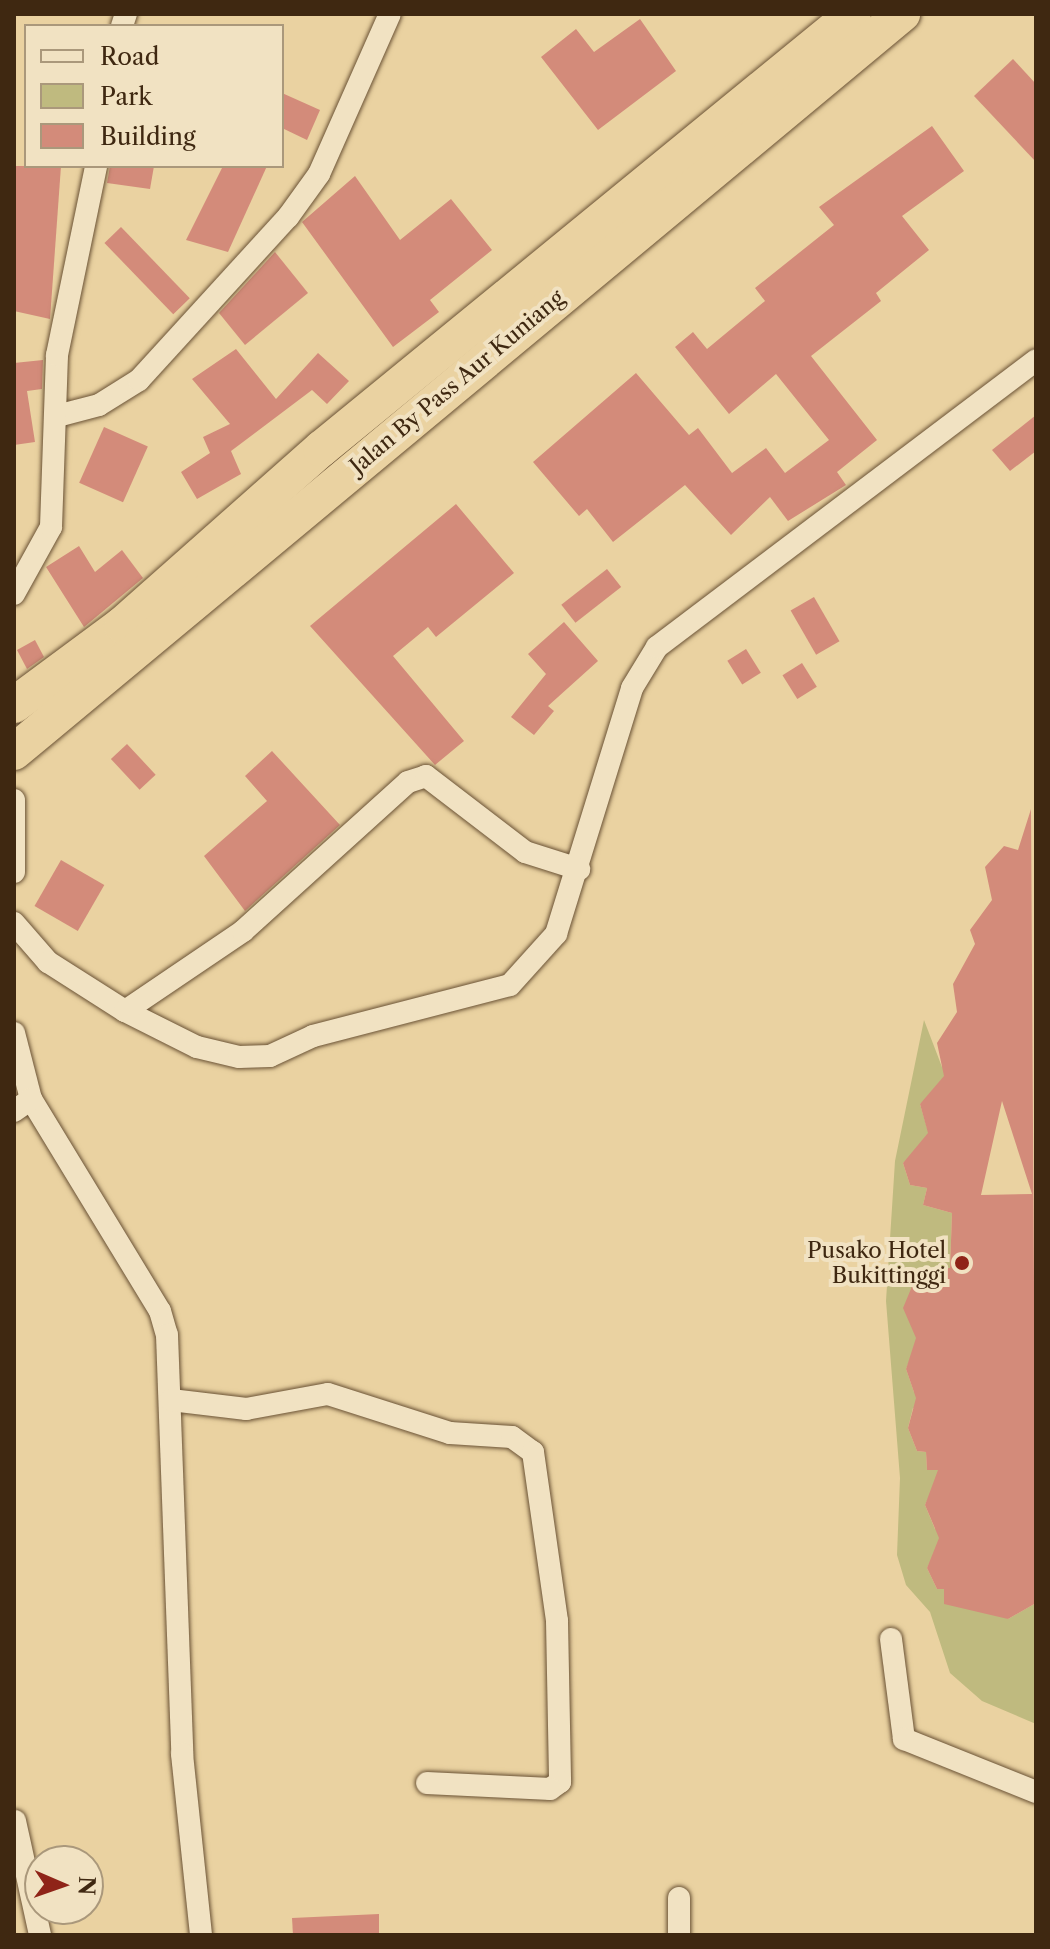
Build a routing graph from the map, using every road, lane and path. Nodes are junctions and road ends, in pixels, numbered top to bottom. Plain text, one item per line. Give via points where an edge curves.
1 (390, 14) edge
2 (853, 14) edge
3 (902, 14) edge
4 (96, 168) edge
5 (1036, 360) edge
6 (57, 416) junction
7 (310, 481) junction
8 (14, 594) edge
9 (15, 701) edge
10 (14, 752) edge
11 (14, 800) edge
12 (579, 869) junction
13 (14, 872) edge
14 (14, 923) edge
15 (125, 1011) junction
16 (14, 1033) edge
17 (23, 1105) edge
18 (171, 1400) junction
19 (891, 1639) dead end
20 (427, 1783) dead end
21 (1036, 1792) edge
22 (15, 1821) edge
23 (679, 1898) dead end
24 (40, 1935) edge
25 (201, 1935) edge
26 (679, 1935) edge

1 - 6 street via 332,149 288,217 139,380 99,405
2 - 7 highway, Jalan By Pass Aur Kuniang
3 - 7 highway, Jalan By Pass Aur Kuniang
4 - 6 street via 57,355
5 - 12 street via 657,647 632,688
6 - 8 street via 51,527
7 - 9 highway, Jalan By Pass Aur Kuniang
7 - 10 highway, Jalan By Pass Aur Kuniang
11 - 13 street
12 - 15 street via 543,958 510,985 313,1036 270,1056 197,1047
12 - 15 street via 525,852 426,776 408,782 243,931
14 - 15 street via 48,962
16 - 17 street
17 - 18 street via 160,1311
18 - 20 street via 246,1409 328,1394 450,1433 512,1437 533,1452 557,1621 560,1782 550,1789
18 - 25 street via 182,1754
19 - 21 street via 904,1739
22 - 24 street
23 - 26 street

